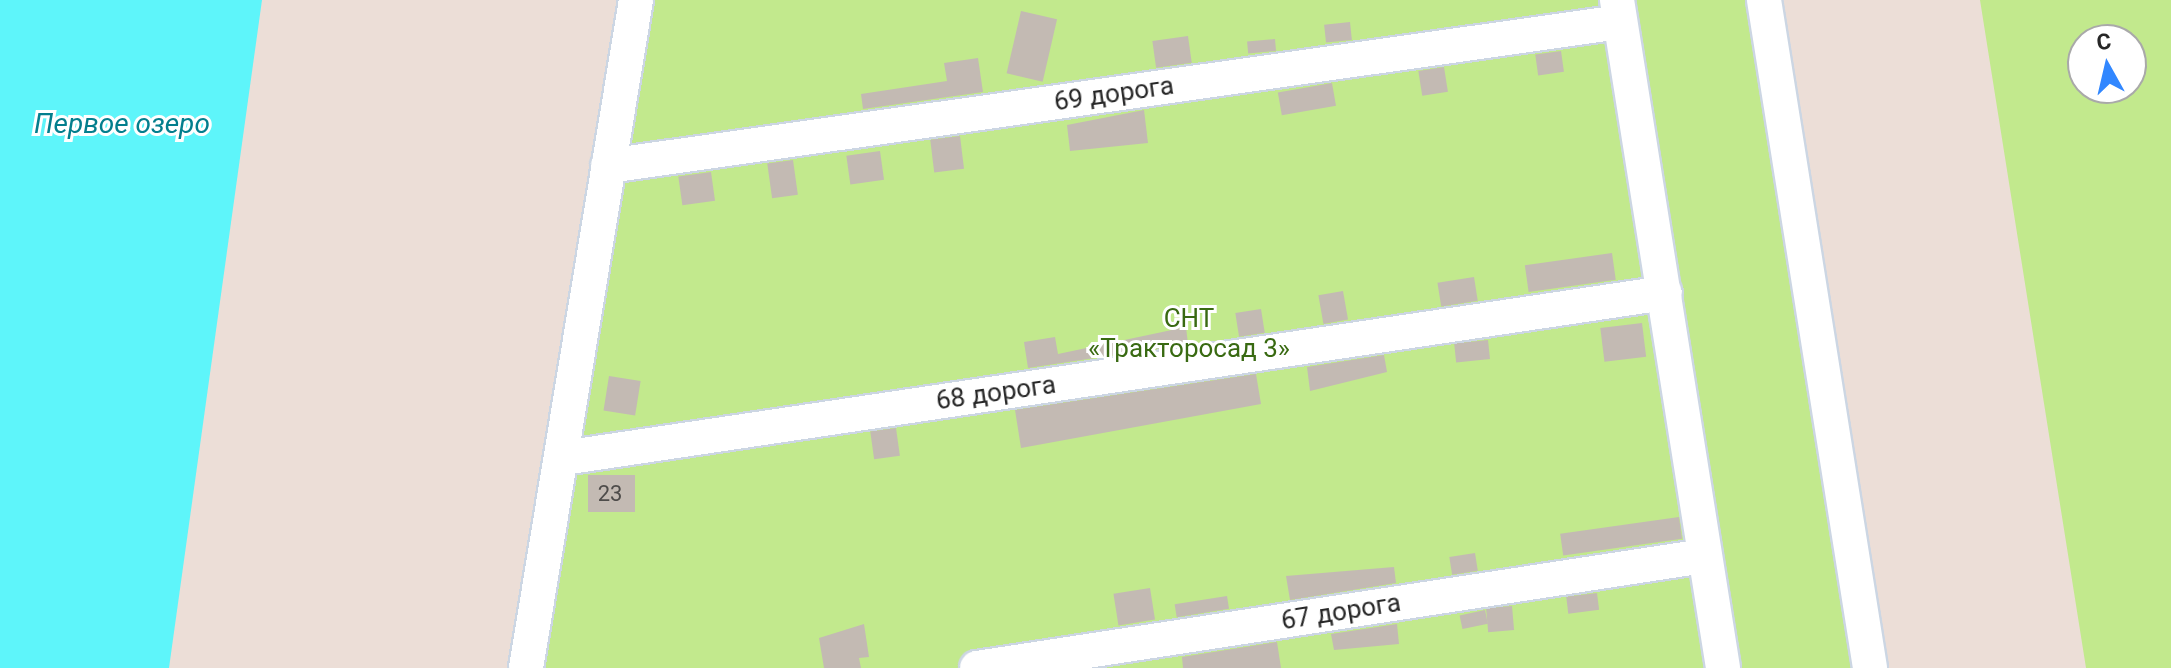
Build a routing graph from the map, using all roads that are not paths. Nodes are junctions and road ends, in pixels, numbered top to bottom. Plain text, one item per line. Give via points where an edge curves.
1 (636, 0) edge
2 (1764, 0) edge
3 (1618, 11) edge
4 (608, 166) junction
5 (1665, 293) junction
6 (563, 458) junction
7 (1704, 556) junction
8 (526, 668) edge
9 (977, 668) edge
10 (1723, 668) edge
11 (1870, 668) edge

1 - 4 street
2 - 11 street
3 - 4 street, 69 дорога
3 - 5 street
4 - 6 street
5 - 6 street, 68 дорога
5 - 7 street
6 - 8 street
7 - 9 street, 67 дорога
7 - 10 street

